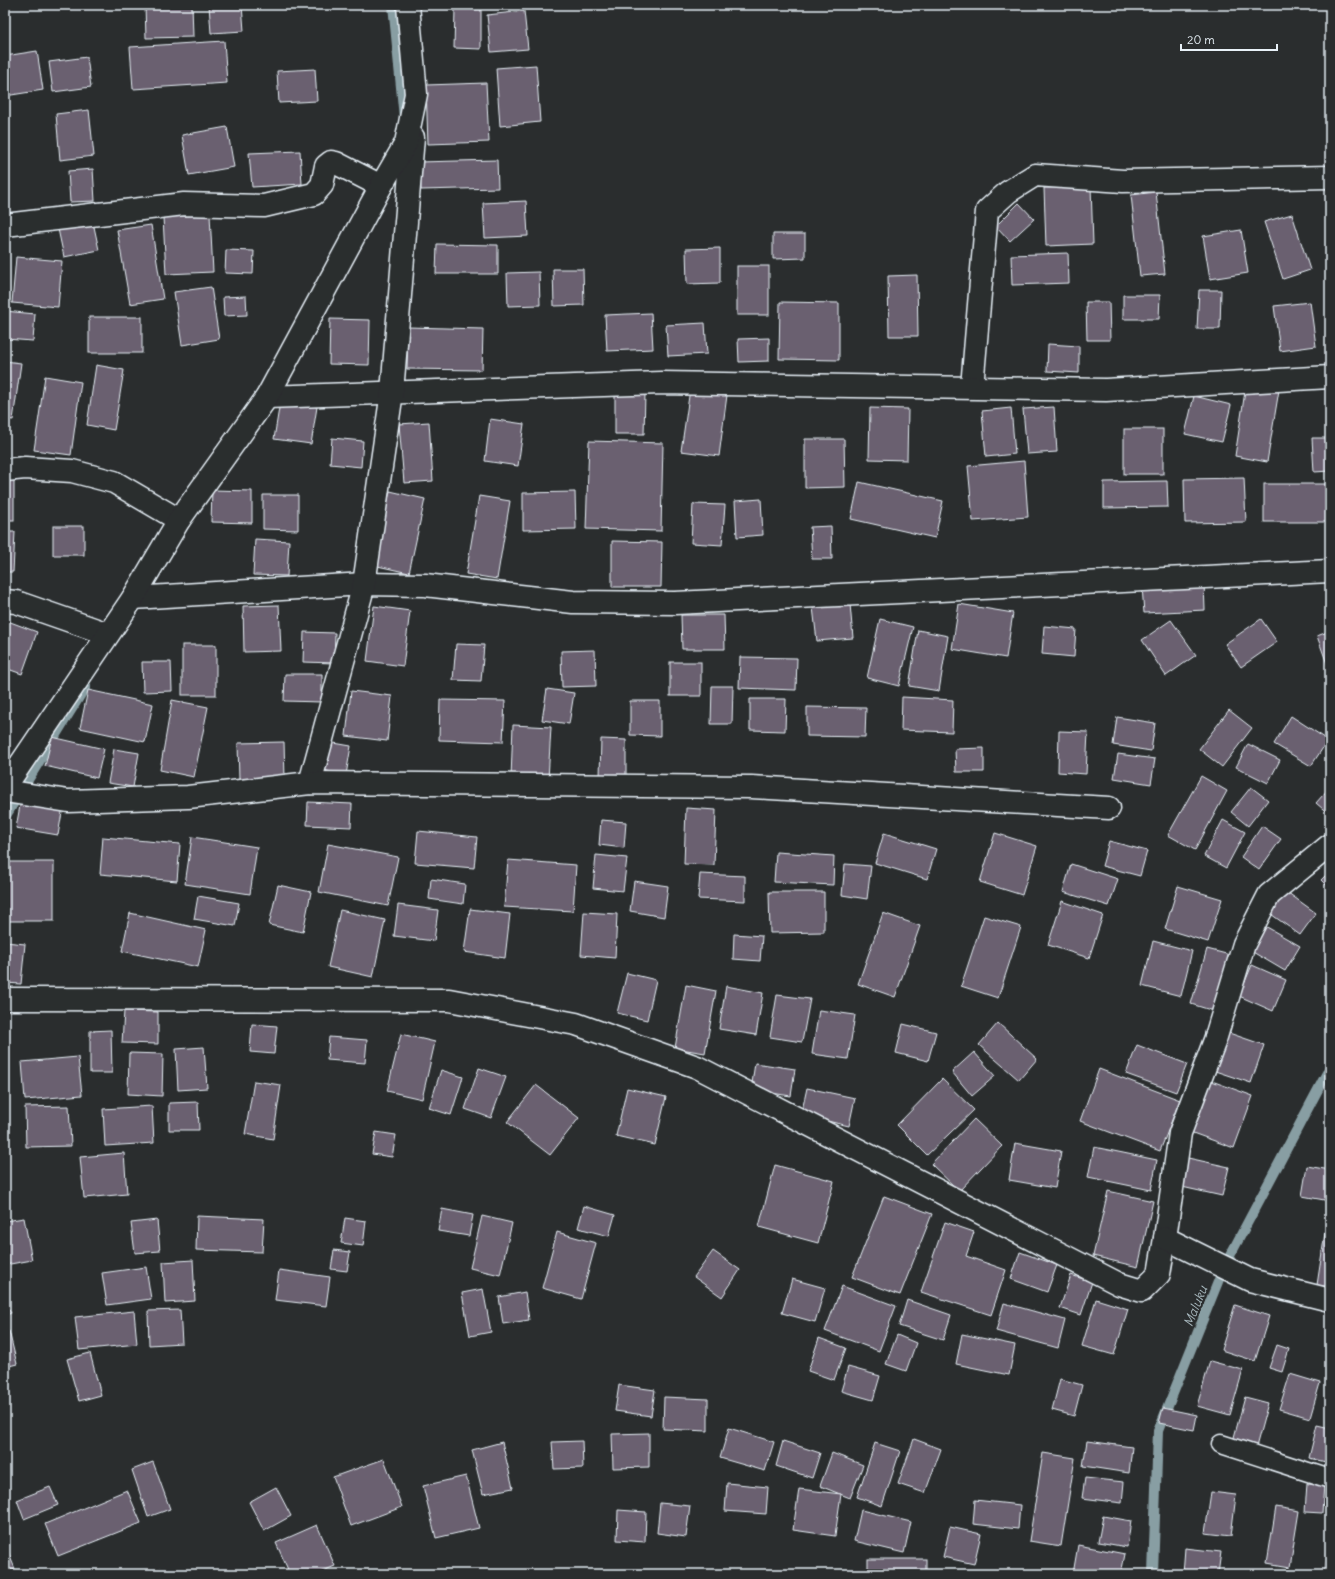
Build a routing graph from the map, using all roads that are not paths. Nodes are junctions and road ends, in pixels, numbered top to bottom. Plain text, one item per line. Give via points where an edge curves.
1 (408, 5) edge
2 (416, 94) junction
3 (1330, 177) edge
4 (381, 186) junction
5 (5, 226) edge
6 (1330, 377) edge
7 (972, 387) junction
8 (392, 392) junction
9 (267, 397) junction
10 (5, 470) edge
11 (179, 520) junction
12 (1330, 571) edge
13 (364, 584) junction
14 (133, 598) junction
15 (5, 602) edge
16 (108, 634) junction
17 (310, 782) junction
18 (5, 788) edge
19 (5, 791) edge
20 (1109, 808) dead end
21 (1330, 845) edge
22 (5, 999) edge
23 (1165, 1238) junction
24 (1330, 1300) edge
25 (1221, 1444) dead end
26 (1330, 1479) edge

1 - 2 street
2 - 4 street via 406,143
2 - 8 street
3 - 7 street via 1123,181 1035,175 1008,192 987,211
4 - 5 street via 336,162 330,162 326,166 322,186 314,194 264,206 184,204
4 - 9 street
6 - 7 street via 1106,390
7 - 8 street via 661,383
8 - 9 street
8 - 13 street
9 - 11 street
10 - 11 street via 72,470 114,482
11 - 14 street
12 - 13 street via 675,603 573,602 425,585
13 - 14 street
13 - 17 street
14 - 16 street
15 - 16 street via 16,602
16 - 18 street
17 - 19 street via 188,797 68,801
17 - 20 street via 751,787
21 - 23 street via 1269,895 1244,944 1215,1040 1180,1133
22 - 23 street via 450,1000 576,1024 697,1067 1119,1284 1142,1291 1159,1274
23 - 24 street via 1250,1280
25 - 26 lane

